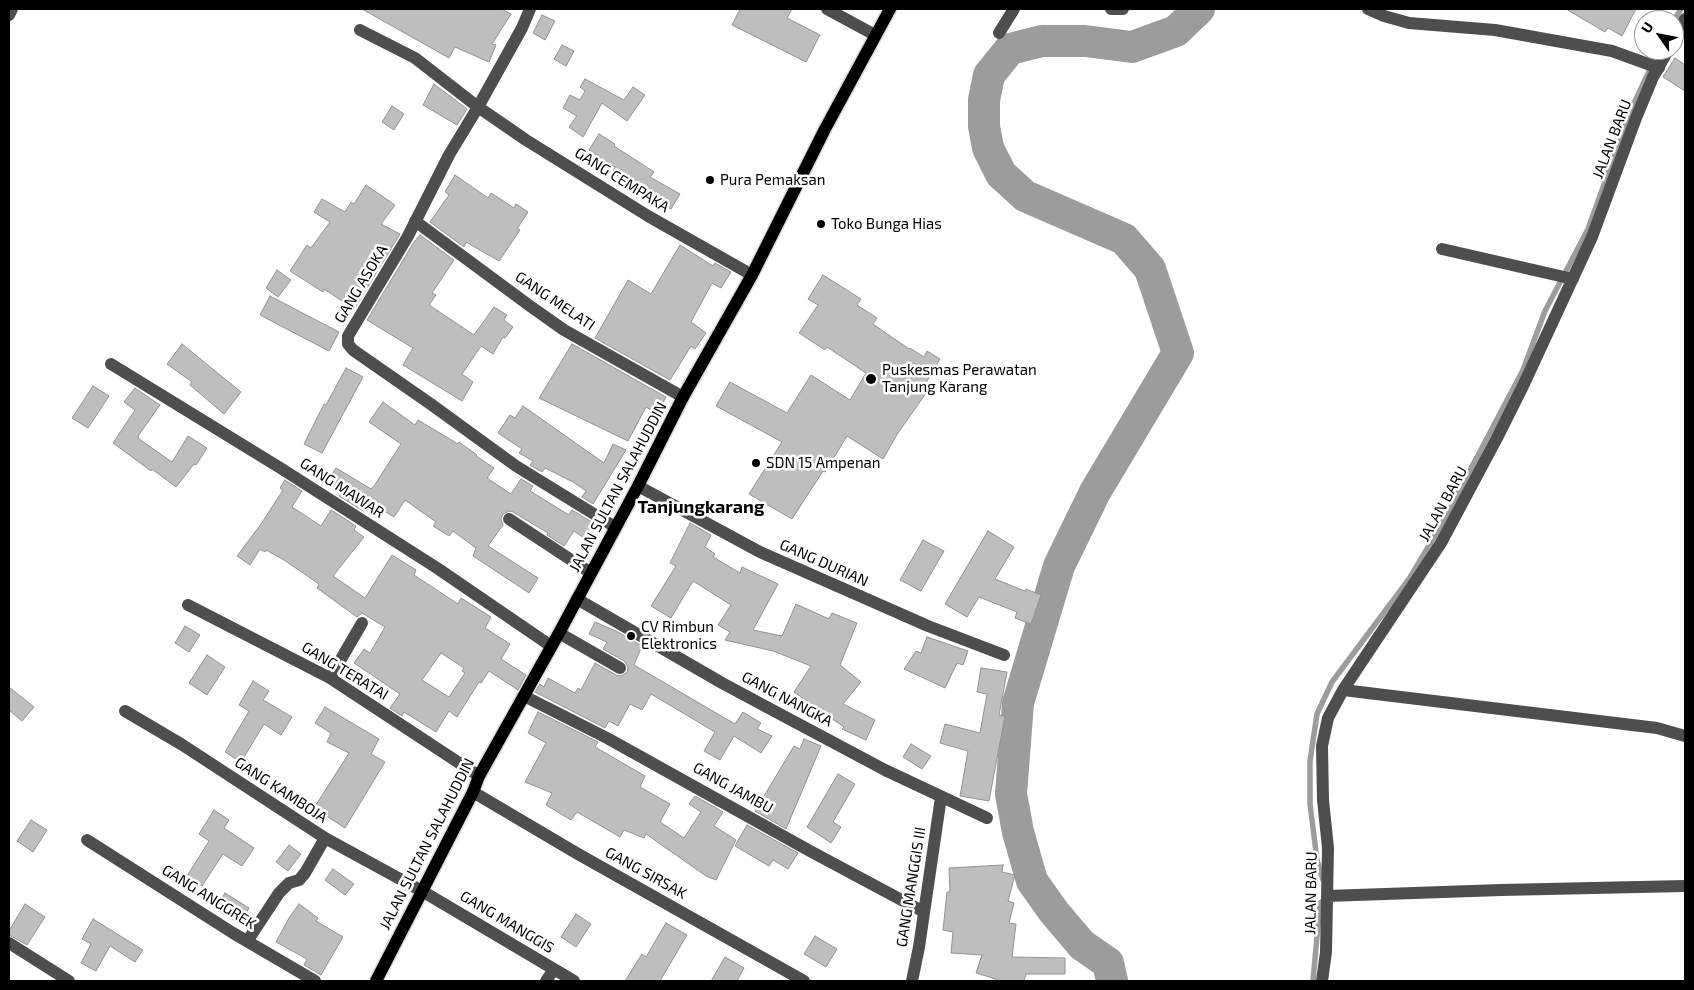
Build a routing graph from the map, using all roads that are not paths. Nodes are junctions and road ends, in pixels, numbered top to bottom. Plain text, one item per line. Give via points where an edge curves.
1 (12, 9) edge
2 (530, 9) edge
3 (828, 9) edge
4 (890, 9) edge
5 (1014, 9) edge
6 (1110, 9) edge
7 (1122, 9) edge
8 (1368, 9) edge
9 (9, 15) edge
10 (360, 30) dead end
11 (999, 33) dead end
12 (875, 35) junction
13 (1658, 60) edge
14 (1653, 65) junction
15 (478, 107) junction
16 (415, 221) junction
17 (1442, 250) dead end
18 (752, 275) junction
19 (1570, 278) junction
20 (111, 364) dead end
21 (683, 398) junction
22 (638, 486) junction
23 (509, 519) dead end
24 (615, 527) junction
25 (591, 573) junction
26 (577, 599) junction
27 (188, 605) dead end
28 (362, 623) dead end
29 (559, 633) junction
30 (551, 646) junction
31 (1004, 655) dead end
32 (620, 668) dead end
33 (330, 678) junction
34 (1343, 690) junction
35 (524, 696) junction
36 (125, 710) dead end
37 (1685, 736) edge
38 (479, 776) junction
39 (473, 792) junction
40 (941, 797) junction
41 (987, 818) dead end
42 (325, 838) junction
43 (87, 840) dead end
44 (1685, 886) edge
45 (422, 891) junction
46 (1327, 896) junction
47 (924, 912) junction
48 (248, 940) junction
49 (9, 943) edge
50 (554, 969) junction
51 (69, 981) edge
52 (315, 981) edge
53 (376, 981) edge
54 (546, 981) edge
55 (574, 981) edge
56 (804, 981) edge
57 (912, 981) edge
58 (1322, 981) edge

1 - 9 street
2 - 15 street, GANG ASOKA
3 - 12 street
4 - 12 main road, JALAN SULTAN SALAHUDDIN
5 - 11 street
6 - 7 street
8 - 14 street via 1409,23 1495,30 1612,51
10 - 15 street, GANG CEMPAKA via 415,58
12 - 18 main road, JALAN SULTAN SALAHUDDIN
13 - 14 street, JALAN BARU
14 - 19 street, JALAN BARU via 1592,237
15 - 16 street, GANG ASOKA
15 - 18 street, GANG CEMPAKA via 648,216
16 - 21 street, GANG MELATI via 564,330
16 - 24 street, GANG ASOKA via 348,336 348,344 516,466
17 - 19 street
18 - 21 main road, JALAN SULTAN SALAHUDDIN
19 - 34 street, JALAN BARU via 1502,429 1440,543
20 - 30 street, GANG MAWAR via 437,568
21 - 22 main road, JALAN SULTAN SALAHUDDIN
22 - 24 main road, JALAN SULTAN SALAHUDDIN
22 - 31 street, GANG DURIAN via 760,552 928,626
23 - 25 street
24 - 25 main road, JALAN SULTAN SALAHUDDIN
25 - 26 main road, JALAN SULTAN SALAHUDDIN
26 - 29 main road, JALAN SULTAN SALAHUDDIN
26 - 40 street, GANG NANGKA via 722,683
27 - 33 street, GANG TERATAI
28 - 33 street
29 - 30 main road, JALAN SULTAN SALAHUDDIN
29 - 32 street
30 - 35 main road, JALAN SULTAN SALAHUDDIN
33 - 38 street, GANG TERATAI
34 - 37 street via 1657,728
34 - 46 street, JALAN BARU via 1328,718 1322,746 1328,848
35 - 38 main road, JALAN SULTAN SALAHUDDIN
35 - 47 street, GANG JAMBU via 608,738
36 - 42 street, GANG KAMBOJA
38 - 39 main road, JALAN SULTAN SALAHUDDIN
39 - 45 main road, JALAN SULTAN SALAHUDDIN
39 - 56 street, GANG SIRSAK
40 - 41 street, GANG NANGKA
40 - 47 street, GANG MANGGIS III
42 - 45 street, GANG KAMBOJA
42 - 48 street via 305,873 279,893
43 - 48 street, GANG ANGGREK
44 - 46 street
45 - 50 street, GANG MANGGIS
45 - 53 main road, JALAN SULTAN SALAHUDDIN
46 - 58 street, JALAN BARU
47 - 57 street, GANG MANGGIS III
48 - 52 street, GANG ANGGREK
49 - 51 street
50 - 54 street
50 - 55 street, GANG MANGGIS

